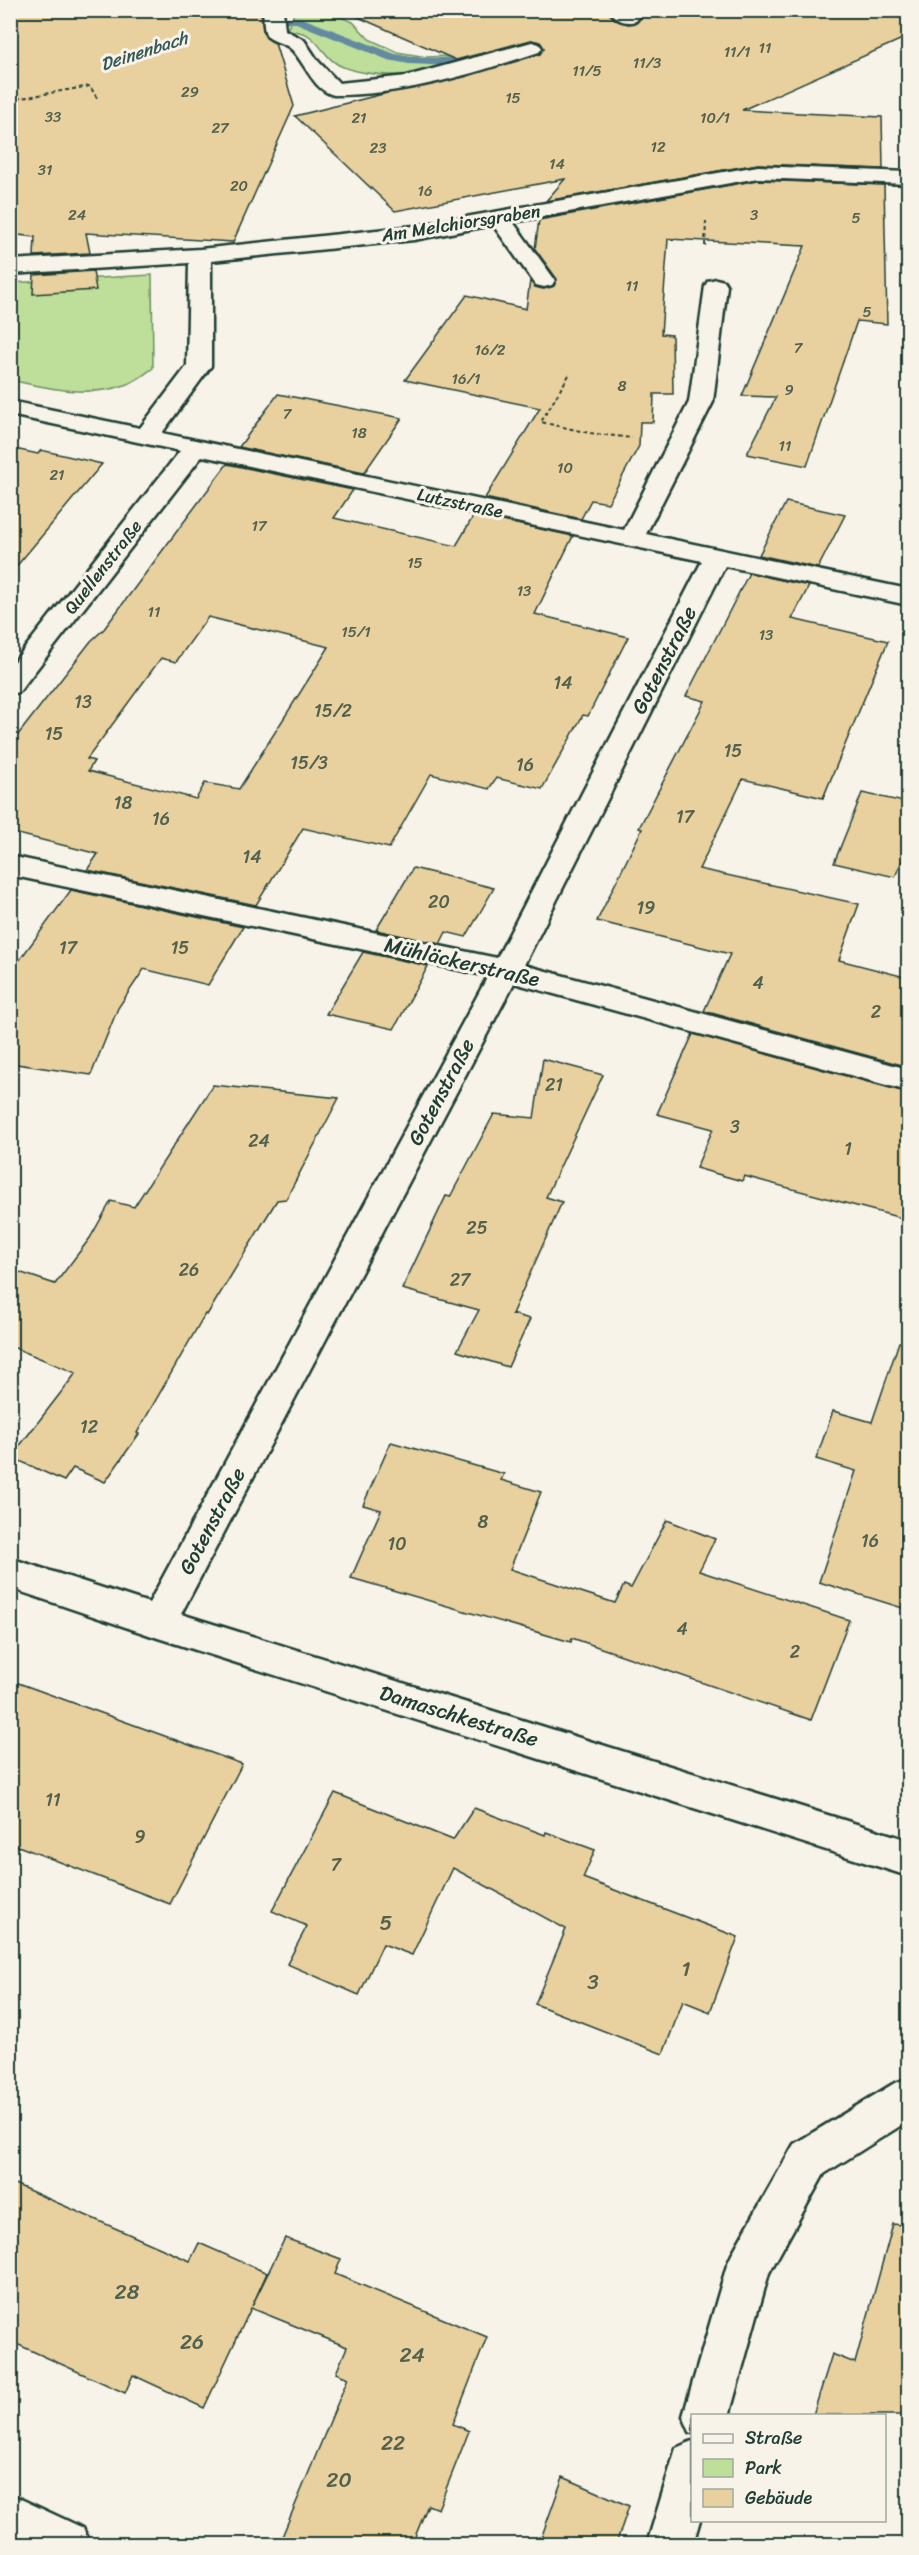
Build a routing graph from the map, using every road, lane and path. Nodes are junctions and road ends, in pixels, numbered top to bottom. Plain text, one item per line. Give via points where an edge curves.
1 (273, 10) edge
2 (532, 48) dead end
3 (10, 100) edge
4 (98, 100) dead end
5 (909, 178) edge
6 (706, 181) junction
7 (499, 218) junction
8 (200, 256) junction
9 (10, 267) edge
10 (544, 280) dead end
11 (716, 286) joint
12 (568, 375) dead end
13 (10, 408) edge
14 (147, 436) junction
15 (640, 439) dead end
16 (196, 447) junction
17 (631, 540) junction
18 (716, 558) junction
19 (909, 597) edge
20 (10, 686) edge
21 (10, 865) edge
22 (506, 970) junction
23 (909, 1080) edge
24 (10, 1573) edge
25 (158, 1622) junction
26 (909, 1858) edge
27 (909, 2098) edge
28 (706, 2414) edge
29 (691, 2471) edge
30 (10, 2517) edge
31 (67, 2544) edge
32 (670, 2544) edge

1 - 2 street via 275,33 297,44 334,89 357,91 417,79
3 - 4 path via 90,86
5 - 6 street, Am Melchiorsgraben via 758,172
6 - 7 street, Am Melchiorsgraben
6 - 11 path via 705,270
7 - 8 street, Am Melchiorsgraben via 414,232
7 - 10 street
8 - 9 street, Am Melchiorsgraben
8 - 14 street via 199,366
11 - 17 street via 701,402
12 - 15 path via 542,422
13 - 14 street, Lutzstraße
14 - 16 street, Lutzstraße
16 - 17 street, Lutzstraße
16 - 20 street, Quellenstraße
17 - 18 street, Lutzstraße
18 - 19 street, Lutzstraße
18 - 22 street, Gotenstraße
21 - 22 street, Mühläckerstraße
22 - 23 street, Mühläckerstraße
22 - 25 street, Gotenstraße
24 - 25 street, Damaschkestraße
25 - 26 street, Damaschkestraße
27 - 28 street via 809,2159 749,2265
29 - 32 street
30 - 31 street

